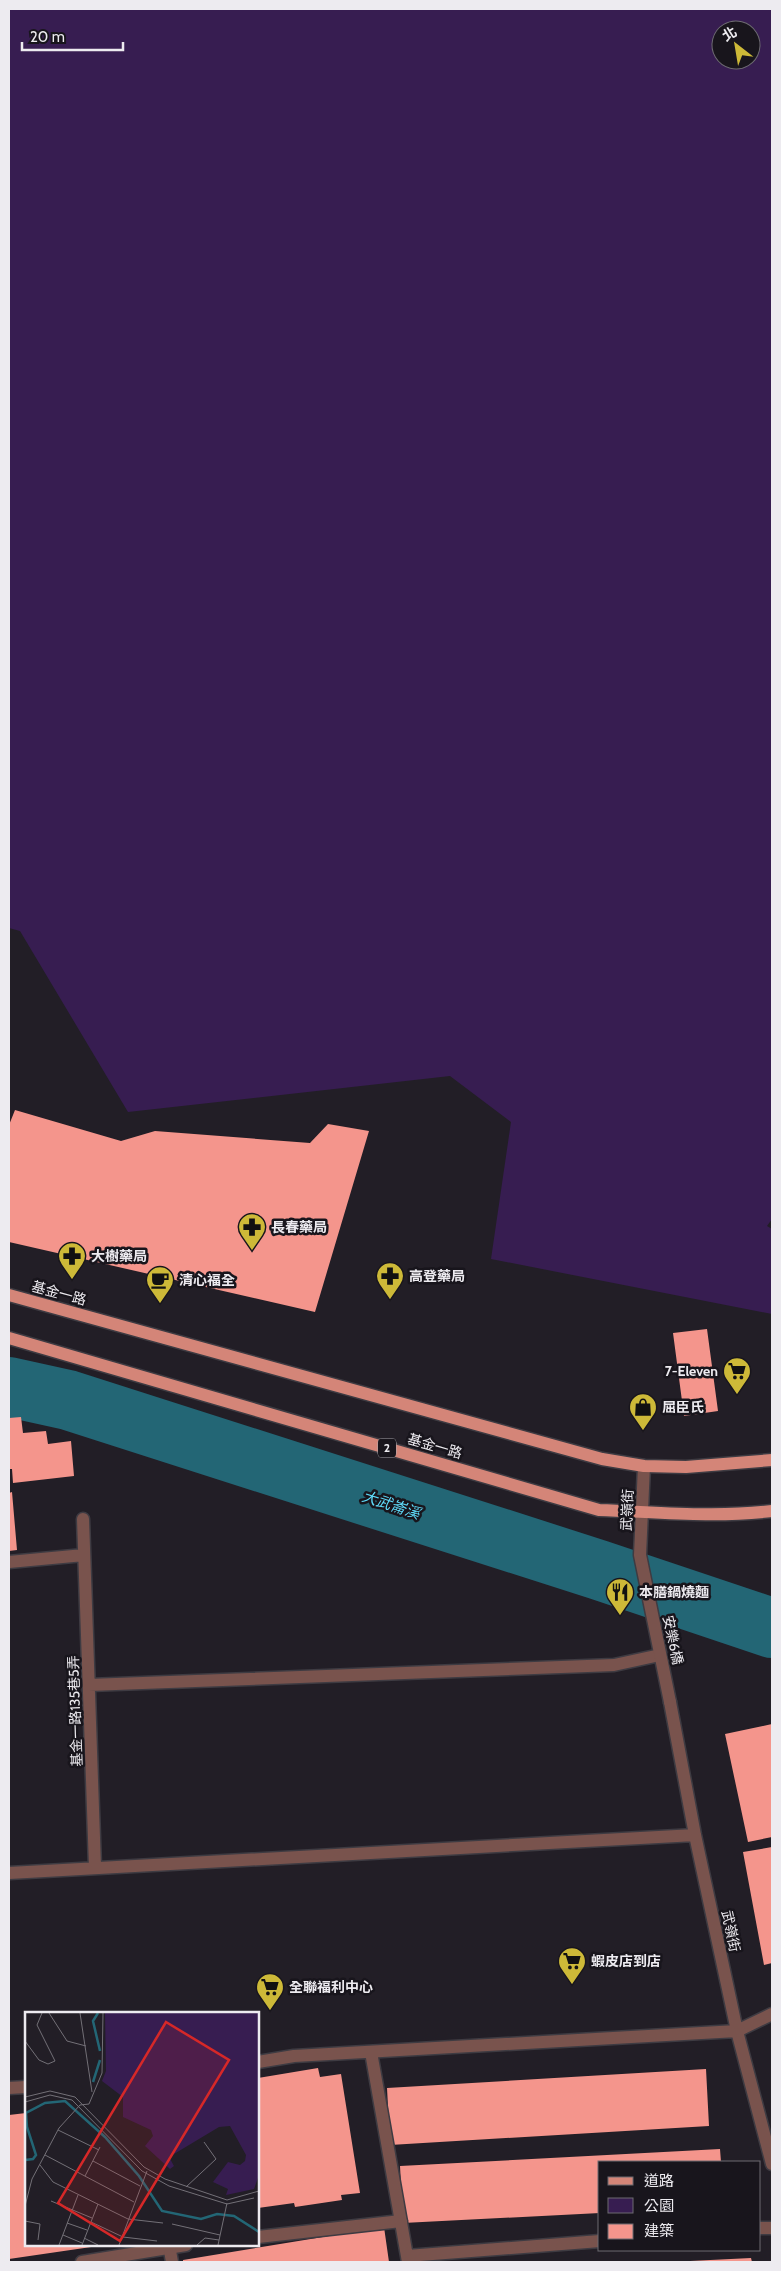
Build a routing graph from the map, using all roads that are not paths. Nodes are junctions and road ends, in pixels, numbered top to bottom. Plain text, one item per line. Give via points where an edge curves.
1 (9, 1295) edge
2 (9, 1338) edge
3 (772, 1460) edge
4 (644, 1466) junction
5 (772, 1511) edge
6 (642, 1512) junction
7 (83, 1519) dead end
8 (84, 1555) junction
9 (640, 1555) joint
10 (9, 1562) edge
11 (660, 1655) junction
12 (89, 1686) junction
13 (670, 1702) joint
14 (696, 1835) junction
15 (95, 1867) junction
16 (9, 1873) edge
17 (772, 2014) edge
18 (737, 2031) junction
19 (371, 2052) junction
20 (259, 2062) edge
21 (25, 2087) edge
22 (9, 2088) edge
23 (772, 2164) edge
24 (400, 2221) junction
25 (259, 2237) edge
26 (598, 2241) edge
27 (169, 2246) edge
28 (407, 2259) edge
29 (82, 2262) edge
30 (172, 2262) edge

1 - 4 main road, 基金一路 via 602,1459
2 - 6 main road, 基金一路 / 2 via 599,1510
3 - 4 main road, 基金一路 via 686,1467
4 - 6 street, 武嶺街
5 - 6 main road, 基金一路 / 2 via 680,1515
6 - 9 street, 武嶺街
7 - 8 street, 基金一路135巷5弄
8 - 10 street
8 - 12 street, 基金一路135巷5弄
9 - 11 street, 安樂6橋
11 - 12 street via 614,1665
11 - 13 street, 安樂6橋
12 - 15 street, 基金一路135巷5弄
13 - 14 street, 武嶺街
14 - 15 street
14 - 18 street, 武嶺街
15 - 16 street
17 - 18 street
18 - 19 street
18 - 23 street, 武嶺街
19 - 20 street via 294,2056
19 - 24 street
21 - 22 street
24 - 25 street
24 - 28 street
26 - 28 street
27 - 29 street
27 - 30 street

